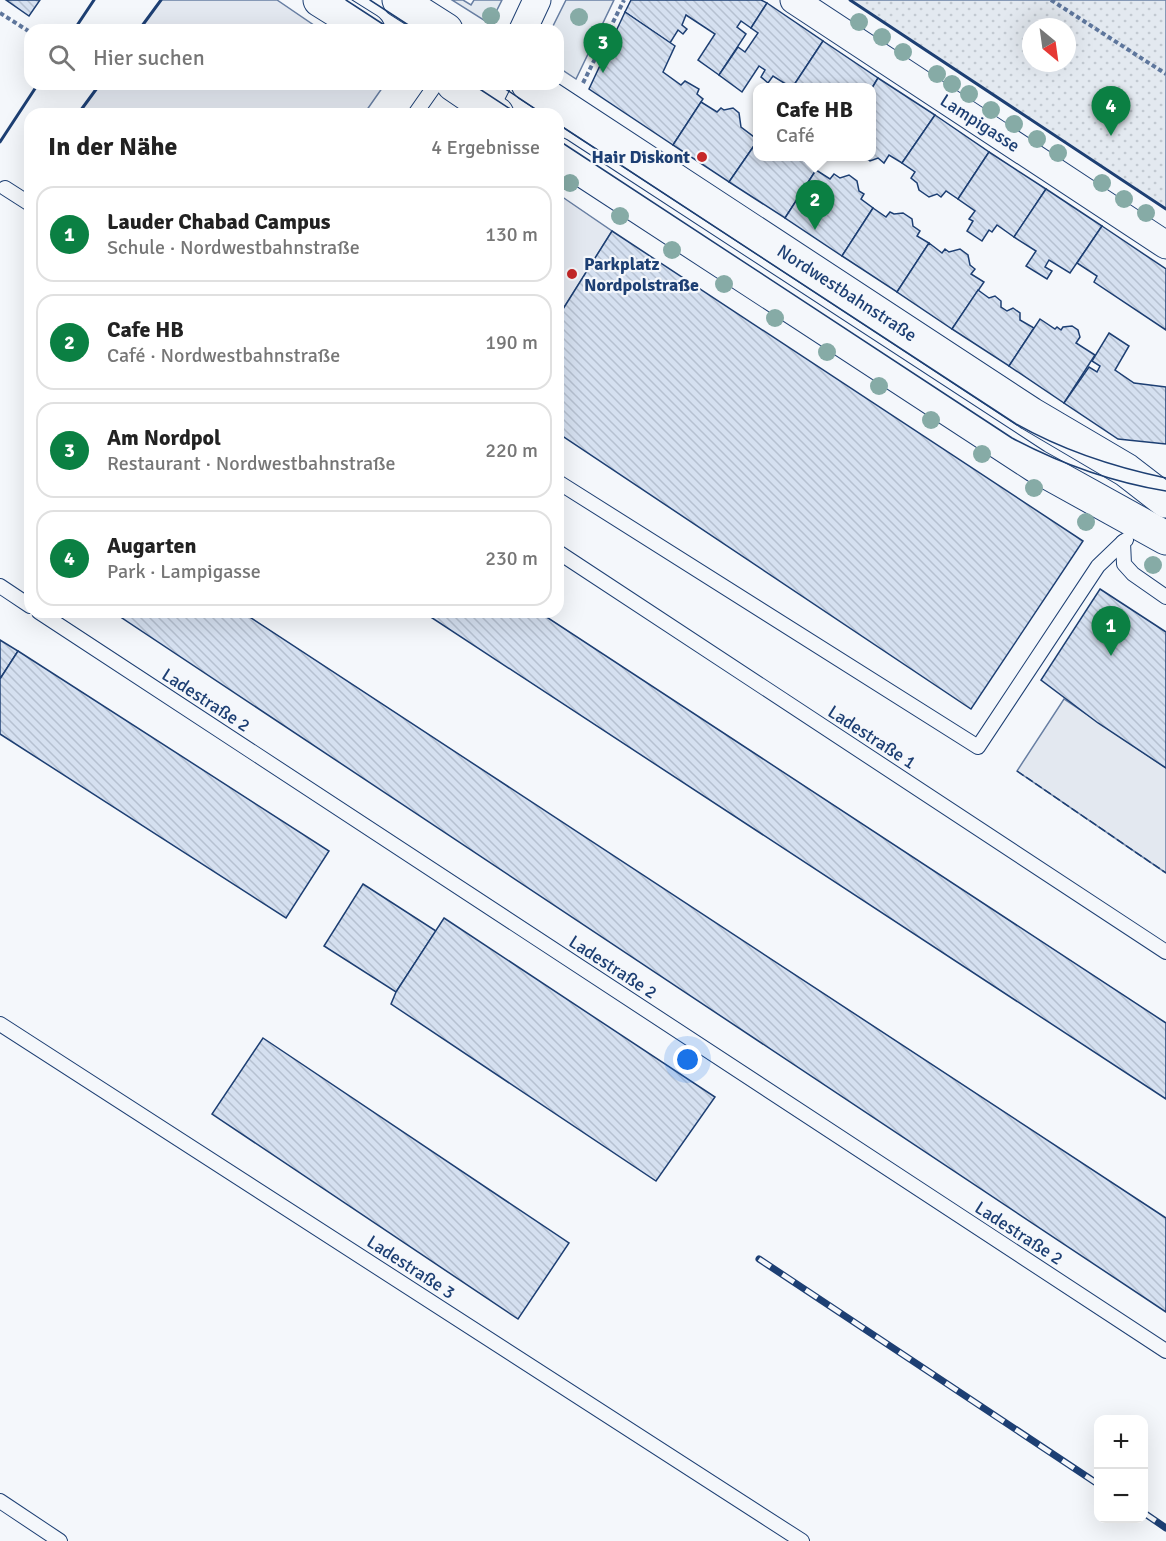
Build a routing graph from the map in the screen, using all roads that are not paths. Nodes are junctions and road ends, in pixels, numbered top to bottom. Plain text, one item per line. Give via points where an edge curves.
1 (320, 0) edge
2 (399, 0) edge
3 (537, 0) edge
4 (794, 0) edge
5 (358, 24) edge
6 (437, 24) edge
7 (526, 24) edge
8 (432, 90) edge
9 (467, 90) edge
10 (537, 90) edge
11 (493, 101) edge
12 (419, 108) edge
13 (564, 158) edge
14 (5, 188) dead end
15 (24, 200) edge
16 (1166, 245) edge
17 (564, 486) edge
18 (1166, 501) edge
19 (1145, 536) edge
20 (564, 556) edge
21 (0, 586) edge
22 (1166, 597) edge
23 (24, 602) edge
24 (48, 618) edge
25 (1166, 952) edge
26 (0, 1024) edge
27 (1166, 1351) edge
28 (0, 1501) edge
29 (60, 1541) edge
30 (802, 1541) edge

1 - 5 street
2 - 6 street
3 - 7 street
4 - 16 street, Lampigasse
8 - 12 lane
9 - 11 street
10 - 18 street, Nordwestbahnstraße via 1031,414 1126,470
13 - 19 street
14 - 15 lane
17 - 19 lane via 978,747 1098,566
19 - 22 lane via 1124,564
20 - 25 lane, Ladestraße 1
21 - 23 lane
24 - 27 lane, Ladestraße 2
26 - 30 lane, Ladestraße 3
28 - 29 lane

